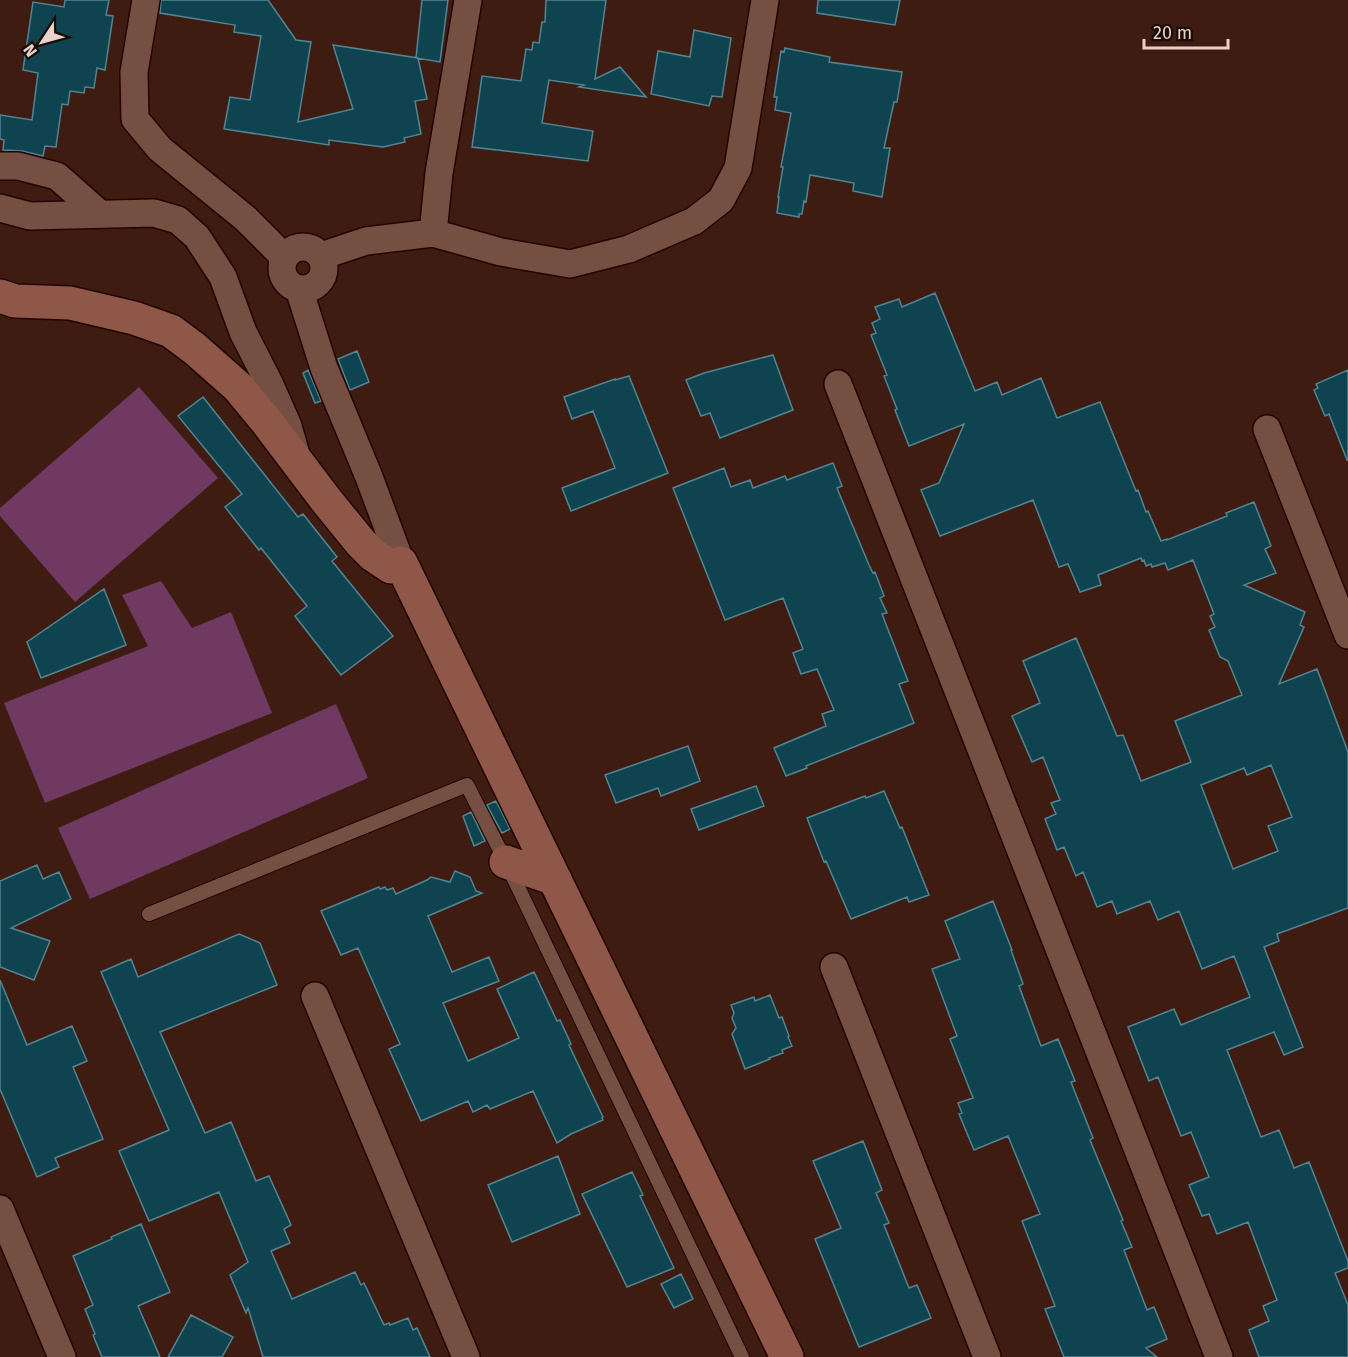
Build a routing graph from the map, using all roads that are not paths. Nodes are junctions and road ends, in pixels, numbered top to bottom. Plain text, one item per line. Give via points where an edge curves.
1 (146, 0) edge
2 (468, 0) edge
3 (765, 0) edge
4 (0, 166) edge
5 (0, 208) edge
6 (100, 214) junction
7 (433, 233) junction
8 (321, 256) junction
9 (284, 257) junction
10 (299, 289) junction
11 (5, 304) edge
12 (838, 384) dead end
13 (1267, 429) dead end
14 (300, 466) junction
15 (401, 563) junction
16 (1348, 635) edge
17 (506, 862) junction
18 (555, 879) junction
19 (149, 914) dead end
20 (834, 967) dead end
21 (315, 996) dead end
22 (0, 1209) edge
23 (62, 1357) edge
24 (466, 1357) edge
25 (742, 1357) edge
26 (787, 1357) edge
27 (987, 1357) edge
28 (1219, 1357) edge

1 - 9 street via 134,72 135,119 160,149 245,218
2 - 7 street
3 - 7 street via 738,168 721,200 694,221 629,249 570,264 501,252
4 - 6 street via 18,166 57,176
5 - 6 street via 30,216
6 - 14 street via 154,213 178,220 197,237 223,277 243,332 288,426
7 - 8 street via 366,241
8 - 9 street via 302,246
8 - 10 street via 324,270 318,283
9 - 10 street via 284,277
10 - 15 street via 324,369
11 - 14 street via 70,303 171,331 238,387
12 - 28 street
13 - 16 street
14 - 15 street via 373,555 391,567
15 - 18 street
17 - 18 street
17 - 19 lane via 468,785
17 - 25 lane
18 - 26 street
20 - 27 street
21 - 24 street
22 - 23 street

